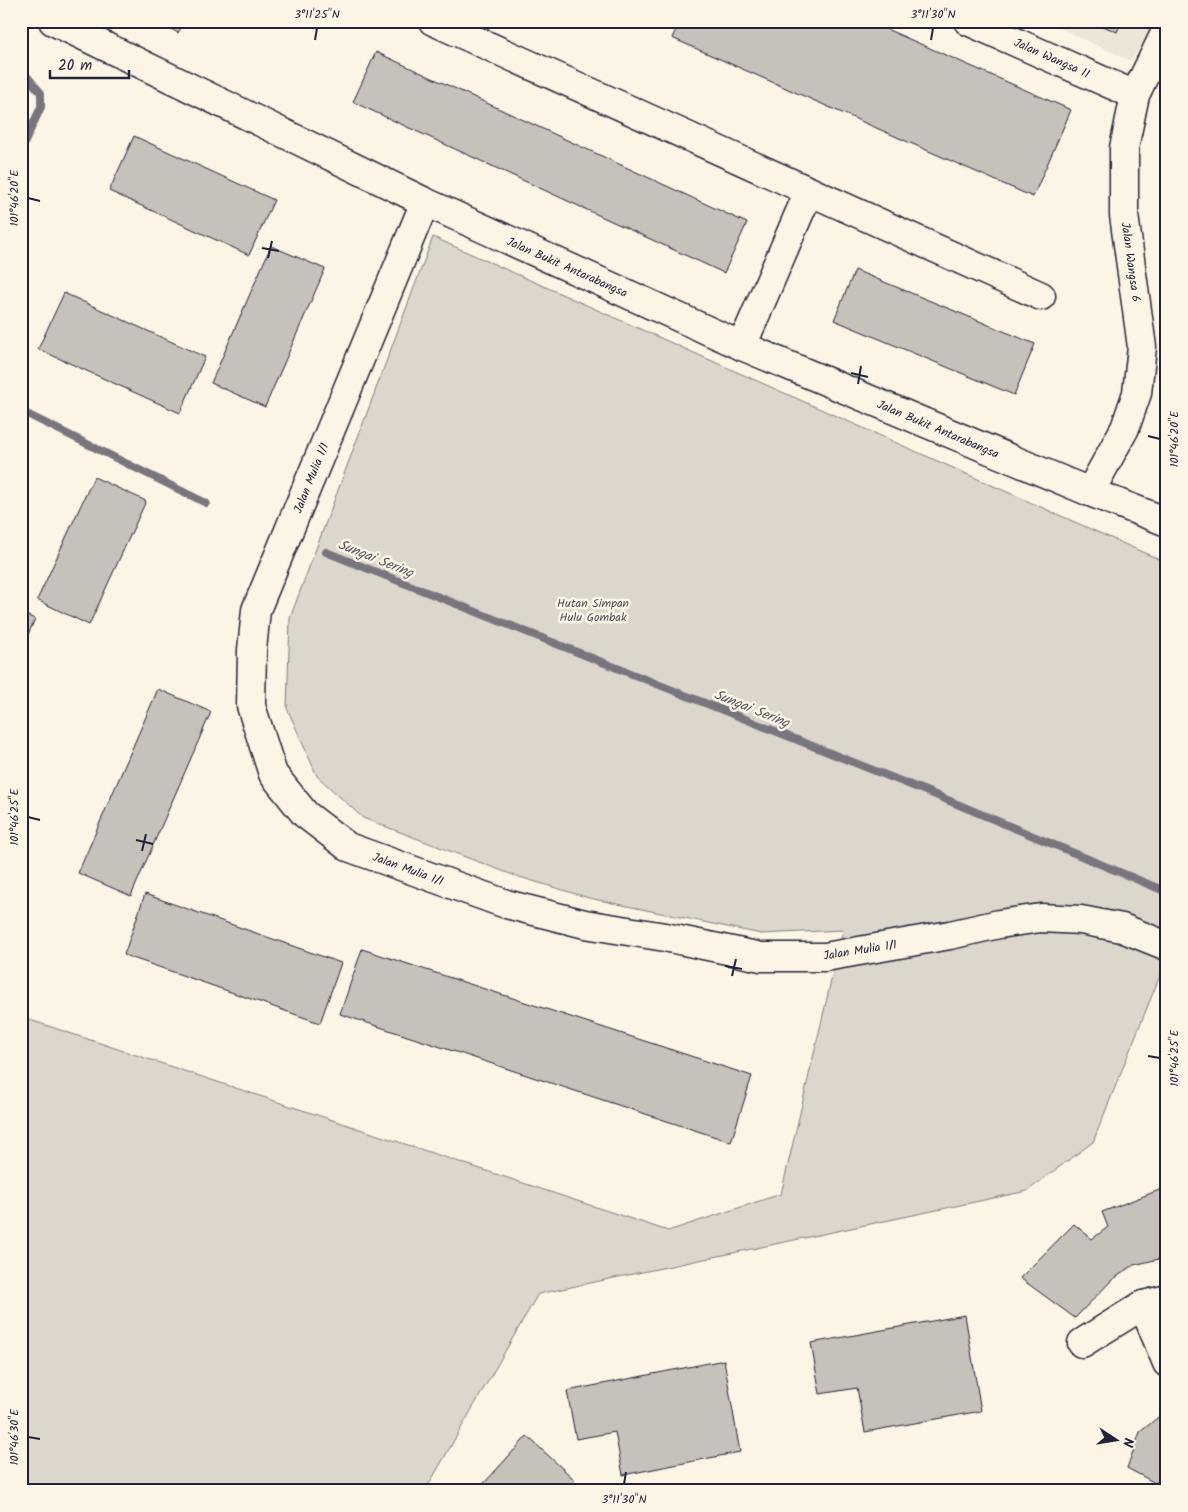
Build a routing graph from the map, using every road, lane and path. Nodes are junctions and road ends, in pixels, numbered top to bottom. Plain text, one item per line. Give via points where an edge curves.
1 (53, 21) edge
2 (433, 21) edge
3 (968, 21) edge
4 (1167, 29) edge
5 (1135, 95) junction
6 (809, 191) junction
7 (425, 202) junction
8 (1041, 296) dead end
9 (742, 346) junction
10 (1090, 492) junction
11 (1167, 522) edge
12 (1167, 946) edge
13 (1155, 1302) edge
14 (1082, 1343) dead end
15 (1167, 1363) edge

1 - 7 street, Jalan Bukit Antarabangsa
2 - 6 street
3 - 5 street, Jalan Wangsa 11
4 - 5 street, Jalan Wangsa 6
5 - 10 street, Jalan Wangsa 6 via 1124,148 1124,215 1142,347 1137,393 1125,428
6 - 8 street
6 - 9 street
7 - 9 street, Jalan Bukit Antarabangsa
7 - 12 street, Jalan Mulia 1/1 via 256,610 251,706 273,774 305,814 348,847 506,904 585,924 761,957 825,958 1041,918 1081,920 1122,928
9 - 10 street, Jalan Bukit Antarabangsa
10 - 11 street, Jalan Bukit Antarabangsa
13 - 14 street
13 - 15 street

